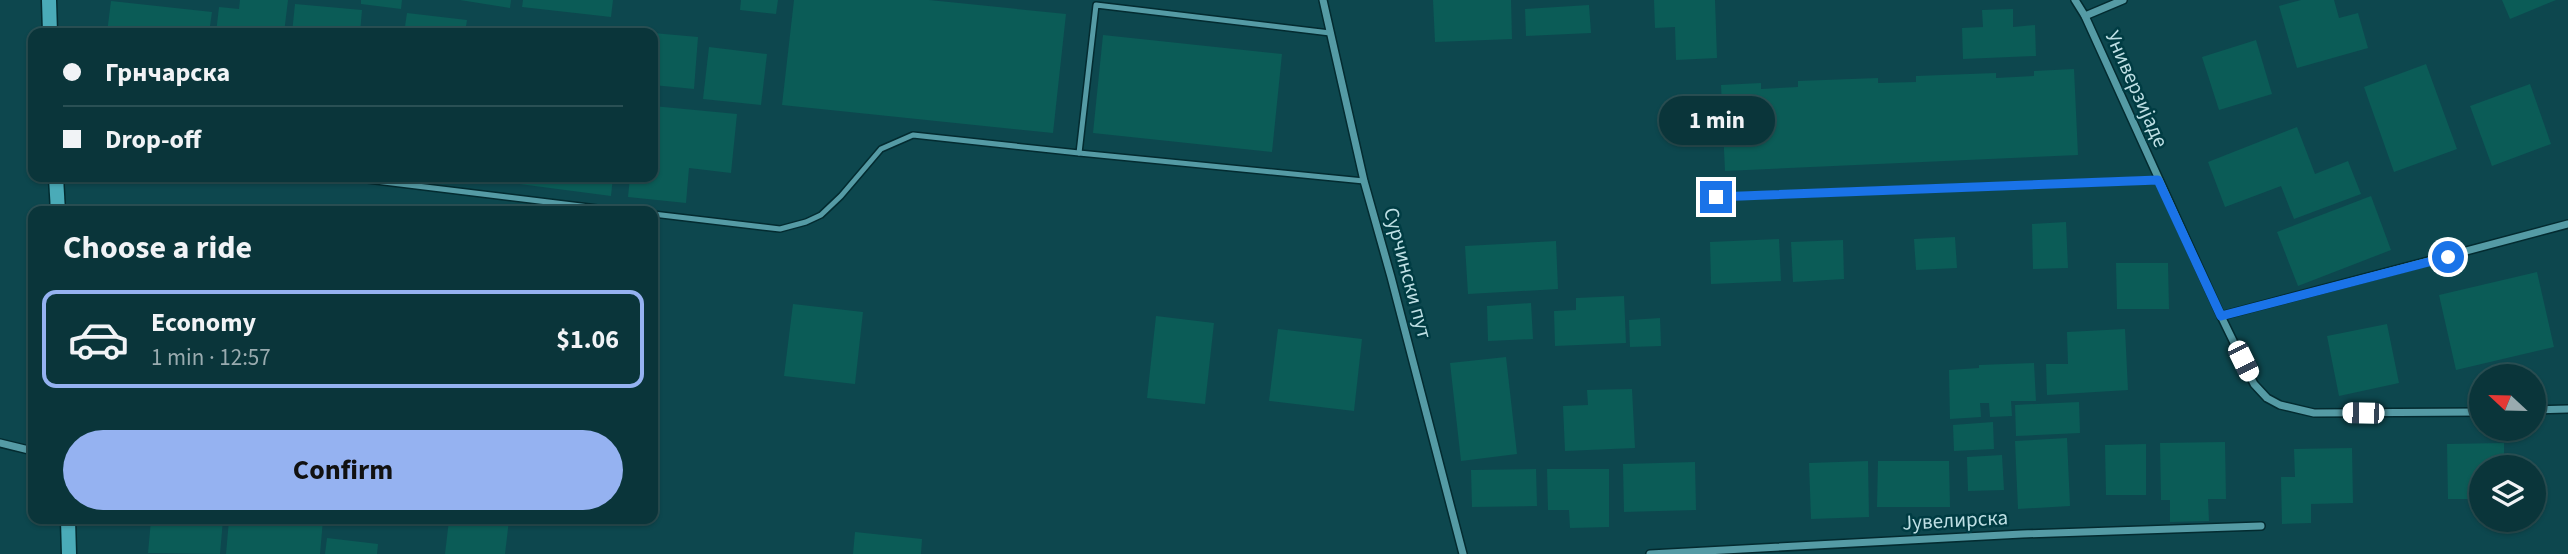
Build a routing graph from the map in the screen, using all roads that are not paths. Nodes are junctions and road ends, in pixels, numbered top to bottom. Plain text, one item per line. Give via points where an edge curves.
1 (48, 0) edge
2 (1323, 0) edge
3 (2076, 0) edge
4 (2123, 0) edge
5 (2085, 16) junction
6 (50, 28) edge
7 (1330, 33) junction
8 (1079, 153) junction
9 (2158, 180) junction
10 (1364, 181) junction
11 (56, 182) edge
12 (384, 182) edge
13 (1716, 197) dead end
14 (58, 206) edge
15 (581, 206) edge
16 (658, 215) edge
17 (2568, 224) edge
18 (2221, 316) junction
19 (2568, 409) edge
20 (2546, 410) edge
21 (2469, 412) edge
22 (0, 443) edge
23 (28, 450) edge
24 (68, 524) edge
25 (2261, 526) dead end
26 (69, 554) edge
27 (1463, 554) edge
28 (1650, 554) edge

1 - 6 main road
2 - 7 street, Сурчински пут
3 - 5 street, Универзијаде
4 - 5 street
5 - 9 street, Универзијаде
7 - 8 lane via 1096,5
7 - 10 street, Сурчински пут
8 - 10 lane
8 - 16 lane via 913,135 881,149 841,196 806,222 780,229
9 - 13 lane
9 - 18 street, Универзијаде
10 - 27 street, Сурчински пут
11 - 14 main road
12 - 15 lane
17 - 18 street
18 - 21 street, Универзијаде via 2254,384 2280,405 2314,413
19 - 20 street
22 - 23 street
24 - 26 main road
25 - 28 street, Јувелирска

